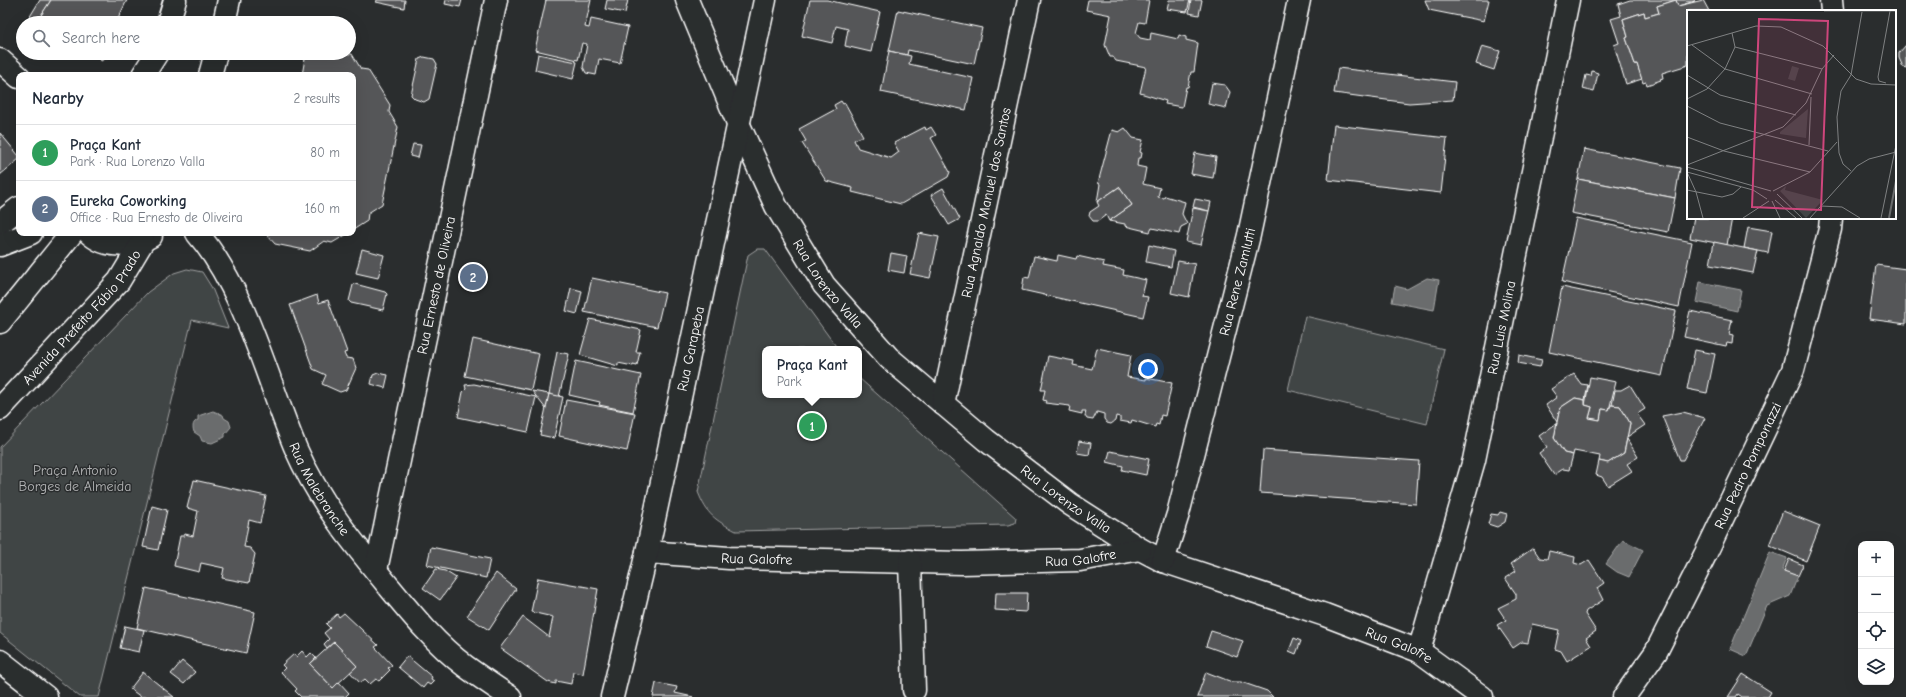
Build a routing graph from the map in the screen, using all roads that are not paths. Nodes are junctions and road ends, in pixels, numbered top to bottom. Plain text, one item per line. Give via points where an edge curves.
1 (175, 0) edge
2 (229, 0) edge
3 (496, 0) edge
4 (687, 0) edge
5 (765, 0) edge
6 (1029, 0) edge
7 (1300, 0) edge
8 (1568, 0) edge
9 (1831, 0) edge
10 (1832, 10) edge
11 (170, 16) edge
12 (226, 16) edge
13 (0, 60) edge
14 (153, 60) edge
15 (214, 60) edge
16 (145, 72) edge
17 (211, 72) edge
18 (16, 74) edge
19 (738, 123) junction
20 (16, 210) edge
21 (1831, 219) edge
22 (0, 223) edge
23 (23, 236) edge
24 (70, 236) edge
25 (95, 236) edge
26 (200, 236) edge
27 (149, 237) edge
28 (0, 245) edge
29 (0, 322) edge
30 (943, 404) junction
31 (0, 409) edge
32 (1140, 549) junction
33 (646, 552) junction
34 (910, 561) junction
35 (1163, 561) junction
36 (376, 570) junction
37 (1419, 651) junction
38 (0, 661) edge
39 (914, 690) dead end
40 (42, 696) edge
41 (510, 697) edge
42 (612, 697) edge
43 (1482, 697) edge
44 (1624, 697) edge

1 - 11 street
2 - 12 street
3 - 36 street, Rua Ernesto de Oliveira
4 - 19 street, Rua Lorenzo Valla
5 - 19 street, Rua Garapeba
6 - 30 street, Rua Agnaldo Manuel dos Santos
7 - 35 street, Rua Rene Zamlutti via 1249,235 1178,514
8 - 37 street, Rua Luis Molina via 1474,460
9 - 10 street
13 - 18 street
14 - 16 street
15 - 17 street
19 - 30 street, Rua Lorenzo Valla via 776,206 824,285 889,358
19 - 33 street, Rua Garapeba
20 - 22 street
21 - 44 street, Rua Pedro Pomponazzi via 1793,370 1656,652
23 - 28 street
24 - 29 street
25 - 27 street via 109,243 129,244
26 - 36 street, Rua Malebranche via 211,248 229,280 296,449 316,491
27 - 31 street, Avenida Prefeito Fábio Prado via 119,281
30 - 32 street, Rua Lorenzo Valla via 1070,504
32 - 34 street, Rua Galofre via 1080,560 962,563
32 - 35 street, Rua Galofre
33 - 34 street, Rua Galofre via 728,558
33 - 42 street, Rua Garapeba
34 - 39 street
35 - 37 street, Rua Galofre via 1326,615
36 - 41 street, Rua Malebranche via 420,624 464,666
37 - 43 street, Rua Galofre
38 - 40 street

